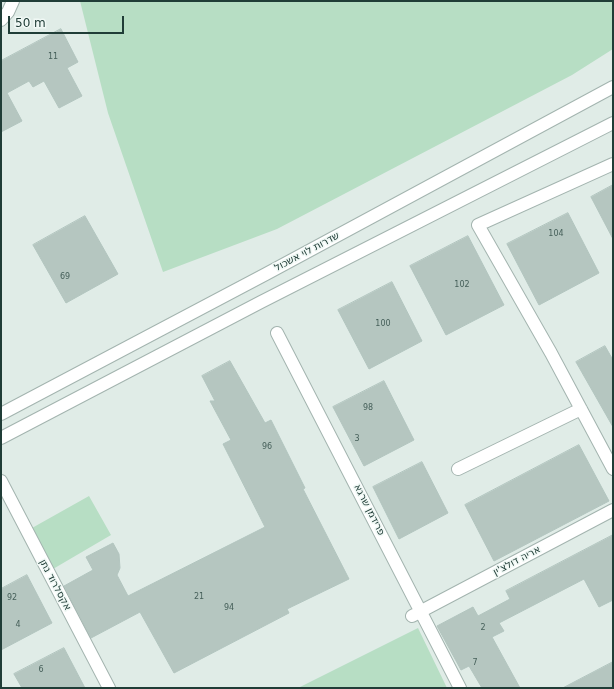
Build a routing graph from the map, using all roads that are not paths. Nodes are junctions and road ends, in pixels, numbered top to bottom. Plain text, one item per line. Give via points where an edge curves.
1 (13, 1) edge
2 (1, 20) edge
3 (613, 87) edge
4 (613, 122) edge
5 (613, 164) edge
6 (277, 333) dead end
7 (581, 409) junction
8 (1, 414) edge
9 (1, 438) edge
10 (458, 469) dead end
11 (613, 469) edge
12 (1, 482) edge
13 (613, 510) edge
14 (416, 614) junction
15 (109, 688) edge
16 (460, 688) edge

1 - 2 street
3 - 8 street, שדרות לוי אשכול
4 - 9 street
5 - 7 street via 478,225
6 - 14 street, פרידמן שרגא
7 - 10 street
7 - 11 street
12 - 15 street, אקסלרוד נתן
13 - 14 street, אריה דולצ'ין
14 - 16 street, פרידמן שרגא

